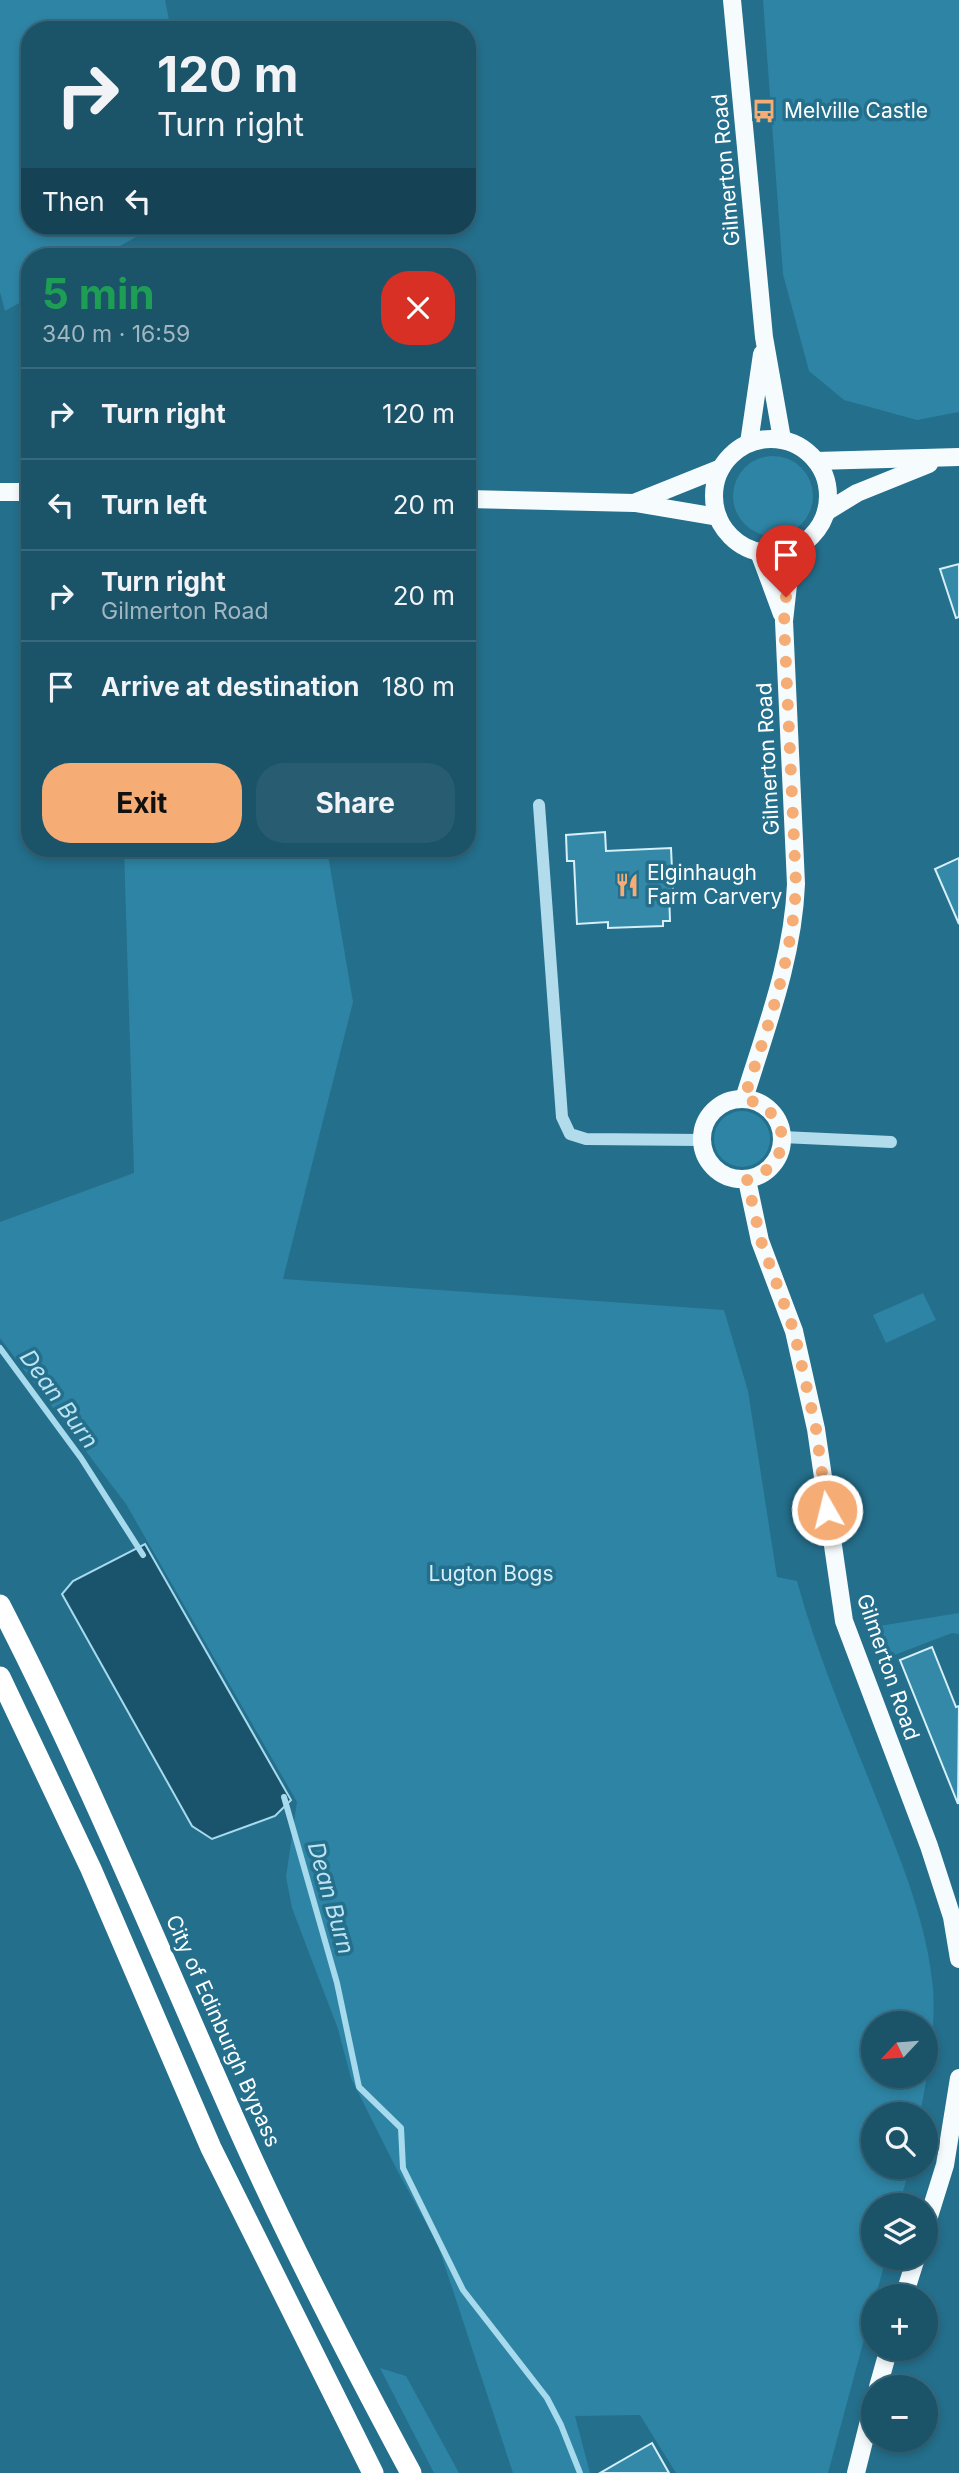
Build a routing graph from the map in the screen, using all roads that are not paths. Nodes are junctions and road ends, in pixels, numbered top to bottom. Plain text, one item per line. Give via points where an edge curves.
1 (732, 0) edge
2 (764, 337) junction
3 (782, 439) junction
4 (749, 443) junction
5 (959, 457) edge
6 (938, 460) junction
7 (816, 461) junction
8 (721, 468) junction
9 (0, 492) edge
10 (21, 492) edge
11 (476, 499) edge
12 (635, 503) junction
13 (826, 512) junction
14 (718, 517) junction
15 (792, 549) junction
16 (759, 552) junction
17 (784, 621) junction
18 (539, 805) dead end
19 (744, 1099) junction
20 (782, 1137) junction
21 (701, 1140) junction
22 (891, 1142) dead end
23 (747, 1180) junction
24 (0, 1605) edge
25 (0, 1677) edge
26 (959, 1959) edge
27 (959, 2078) edge
28 (936, 2193) edge
29 (861, 2452) edge
30 (373, 2473) edge
31 (411, 2473) edge
32 (856, 2473) edge

1 - 2 main road, Gilmerton Road
2 - 3 main road, Gilmerton Road
2 - 4 main road, Gilmerton Road
3 - 4 main road
3 - 7 main road via 801,447
4 - 8 main road
5 - 6 main road
6 - 7 main road
6 - 13 main road via 857,493
7 - 13 main road via 824,472 830,498
8 - 12 main road
8 - 14 main road via 714,484
9 - 10 main road
11 - 12 main road
12 - 14 main road
13 - 15 main road via 813,534
14 - 16 main road via 734,539
15 - 16 main road
15 - 17 main road, Gilmerton Road
16 - 17 main road, Gilmerton Road
17 - 19 main road, Gilmerton Road via 795,919 788,959
18 - 21 street via 562,1117 570,1134 586,1139
19 - 20 main road via 766,1107
19 - 21 main road via 719,1106 709,1115
20 - 22 street
20 - 23 main road via 769,1169
21 - 23 main road via 710,1165 734,1179
23 - 26 main road, Gilmerton Road via 761,1241 794,1331 816,1429 844,1620 929,1846 952,1917
24 - 31 highway, City of Edinburgh Bypass via 78,1761 243,2138
25 - 30 highway via 91,1869 211,2148
27 - 28 main road
29 - 32 main road

